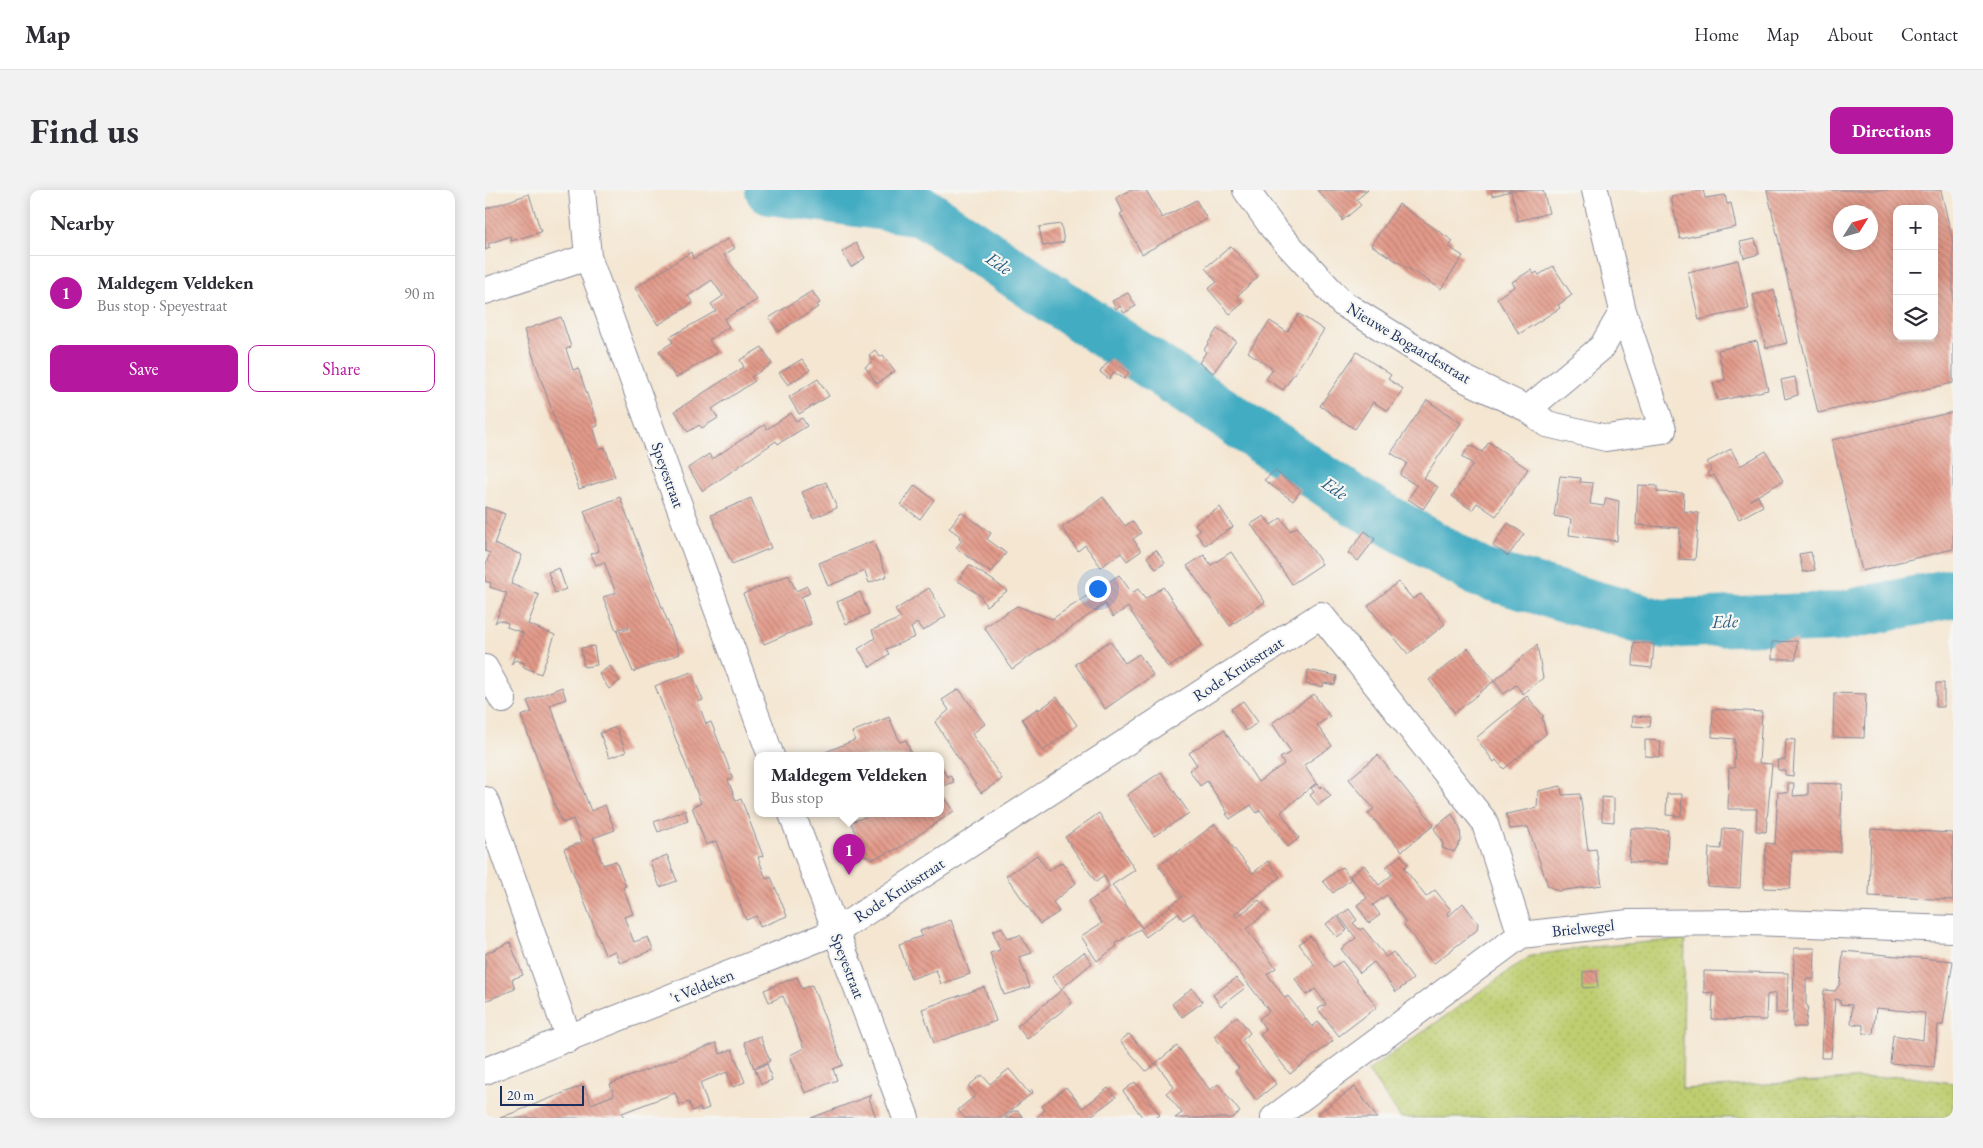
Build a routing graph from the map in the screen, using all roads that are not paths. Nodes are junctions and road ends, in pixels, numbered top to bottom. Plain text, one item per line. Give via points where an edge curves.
1 (582, 190) edge
2 (1246, 190) edge
3 (1595, 190) edge
4 (588, 257) junction
5 (485, 291) edge
6 (1623, 311) junction
7 (1528, 409) junction
8 (485, 668) edge
9 (503, 700) dead end
10 (770, 752) edge
11 (485, 800) edge
12 (793, 817) edge
13 (1953, 929) edge
14 (835, 932) junction
15 (1521, 935) junction
16 (569, 1039) junction
17 (485, 1071) edge
18 (906, 1118) edge
19 (1274, 1118) edge

1 - 4 street, Speyestraat
2 - 7 street, Nieuwe Bogaardestraat via 1273,228 1343,303 1461,377
3 - 6 street, Nieuwe Bogaardestraat
4 - 5 street
4 - 10 street, Speyestraat
6 - 7 street via 1602,347
6 - 7 street, Nieuwe Bogaardestraat via 1663,430 1606,438 1547,424
8 - 9 street
11 - 16 street
12 - 14 street, Speyestraat
13 - 15 street, Brielwegel via 1752,922 1629,923
14 - 15 street, Rode Kruisstraat via 1321,615 1484,821
14 - 16 street, 't Veldeken
14 - 18 street, Speyestraat
15 - 19 street
16 - 17 street, 't Veldeken

